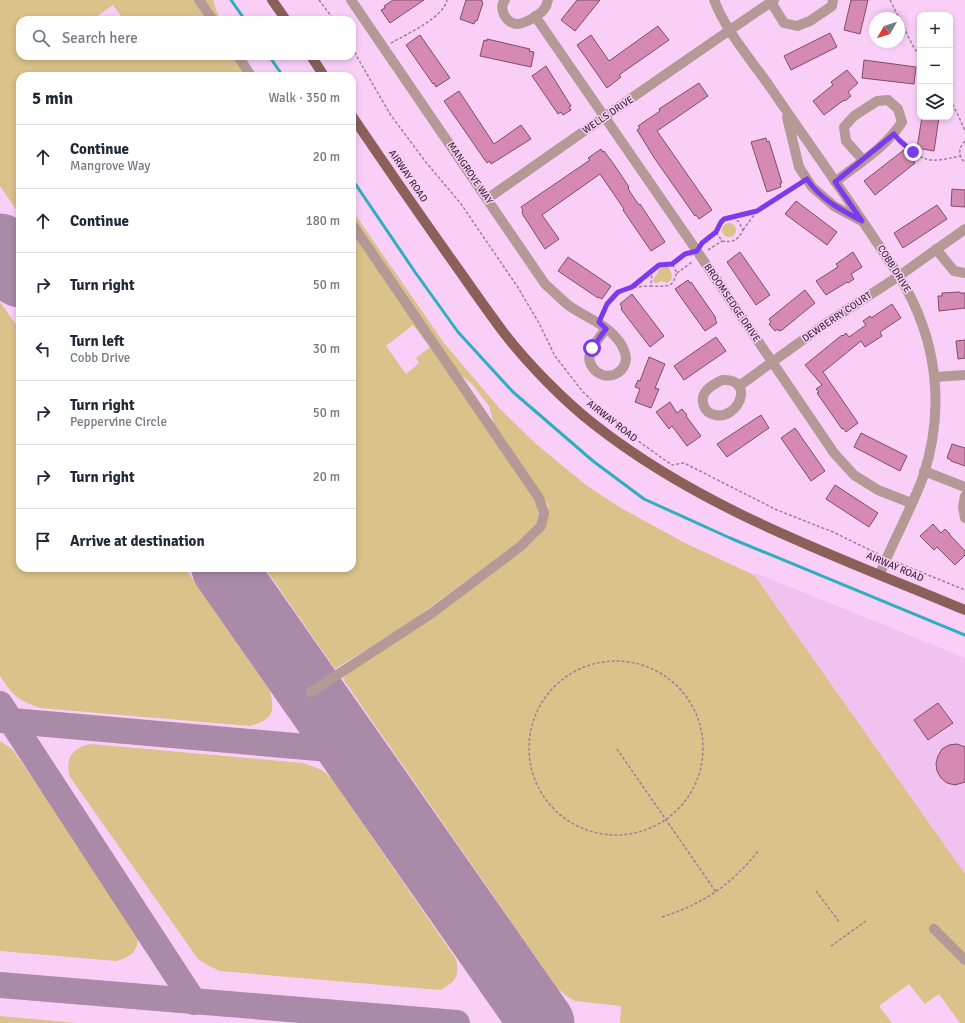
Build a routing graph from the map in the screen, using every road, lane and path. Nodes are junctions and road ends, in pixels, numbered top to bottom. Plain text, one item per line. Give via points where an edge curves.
1 (199, 0) edge
2 (272, 0) edge
3 (319, 0) edge
4 (351, 0) edge
5 (447, 0) edge
6 (505, 0) edge
7 (548, 0) edge
8 (714, 0) edge
9 (833, 0) edge
10 (890, 0) edge
11 (772, 1) edge
12 (896, 12) edge
13 (210, 16) edge
14 (283, 16) edge
15 (331, 16) edge
16 (535, 16) junction
17 (728, 30) junction
18 (905, 30) edge
19 (384, 48) junction
20 (917, 52) edge
21 (241, 60) edge
22 (314, 60) edge
23 (248, 72) edge
24 (321, 72) edge
25 (953, 106) edge
26 (785, 109) junction
27 (604, 117) junction
28 (356, 122) edge
29 (965, 131) edge
30 (894, 134) junction
31 (965, 141) edge
32 (960, 156) junction
33 (863, 160) junction
34 (965, 163) edge
35 (807, 179) junction
36 (835, 182) junction
37 (487, 199) junction
38 (757, 211) junction
39 (733, 217) junction
40 (722, 221) junction
41 (862, 221) junction
42 (725, 225) dead end
43 (965, 229) edge
44 (356, 230) edge
45 (743, 230) junction
46 (716, 232) junction
47 (722, 241) junction
48 (936, 249) junction
49 (697, 251) junction
50 (672, 264) junction
51 (659, 265) junction
52 (661, 268) dead end
53 (652, 270) junction
54 (677, 273) junction
55 (965, 273) edge
56 (899, 276) junction
57 (651, 286) junction
58 (632, 287) junction
59 (603, 325) junction
60 (772, 363) junction
61 (965, 375) edge
62 (935, 377) junction
63 (739, 386) dead end
64 (924, 471) junction
65 (965, 487) edge
66 (965, 496) edge
67 (911, 503) junction
68 (965, 518) edge
69 (880, 574) junction
70 (965, 610) edge
71 (311, 692) dead end
72 (617, 749) dead end
73 (666, 819) junction
74 (759, 850) dead end
75 (816, 891) dead end
76 (716, 892) junction
77 (662, 917) dead end
78 (866, 921) dead end
79 (840, 923) dead end
80 (934, 929) dead end
81 (831, 946) dead end
82 (965, 960) edge

1 - 13 street
2 - 14 main road
3 - 15 path
4 - 19 street, MANGROVE WAY
5 - 19 path via 443,10 434,17
6 - 16 street via 502,3 502,12 507,20 516,24
7 - 16 street via 546,7
8 - 17 street, COBB DRIVE
9 - 11 street via 832,6 810,21 797,26 784,23
10 - 12 path
11 - 17 street, WELLS DRIVE
16 - 27 street, BROOMSEDGE DRIVE
17 - 26 street, COBB DRIVE
17 - 27 street, WELLS DRIVE
18 - 20 path
19 - 37 street, MANGROVE WAY
21 - 23 street
22 - 24 main road
25 - 29 path
26 - 35 street via 799,167
26 - 36 street, COBB DRIVE
27 - 37 street, WELLS DRIVE
27 - 49 street, BROOMSEDGE DRIVE
28 - 69 main road, AIRWAY ROAD via 505,334 537,371 595,425 663,474 714,502 770,529
30 - 32 path via 907,147 927,160
30 - 33 street
30 - 33 street via 902,122 898,109 888,100 877,101 854,116 844,127 846,140
31 - 32 path via 960,147
32 - 34 path
33 - 36 street
35 - 38 path
35 - 41 street via 812,187 834,206
36 - 41 street, COBB DRIVE
37 - 59 street, MANGROVE WAY via 545,284 569,305
38 - 39 path
38 - 45 path
39 - 40 path
39 - 45 path
40 - 42 path
40 - 46 path
41 - 56 street, COBB DRIVE
43 - 48 street, DEWBERRY COURT
44 - 71 street via 539,498 544,513 541,526 521,546 432,613
45 - 47 path via 737,240
46 - 47 path
46 - 49 path via 702,243
47 - 49 path via 708,251
48 - 55 street via 954,271
48 - 56 street, DEWBERRY COURT
49 - 50 path via 685,254
49 - 54 path via 691,263
49 - 60 street, BROOMSEDGE DRIVE
50 - 51 path
50 - 54 path
51 - 52 path
51 - 53 path
53 - 57 path
53 - 58 path
54 - 57 path via 672,284
56 - 60 street, DEWBERRY COURT via 825,324
56 - 62 street, COBB DRIVE via 923,323
57 - 58 path
58 - 59 path via 618,292 611,298 607,304
59 - 59 street, MANGROVE WAY via 623,346 626,354 624,367 613,376 602,376 597,373 589,361
60 - 63 street, DEWBERRY COURT
60 - 67 street, BROOMSEDGE DRIVE via 834,453 854,475 878,490
61 - 62 street
62 - 64 street, COBB DRIVE via 936,414
64 - 65 street
64 - 67 street, COBB DRIVE
66 - 68 street
67 - 69 street, COBB DRIVE
69 - 70 main road, AIRWAY ROAD
72 - 73 path
73 - 73 path via 657,826 628,835 598,834 569,822 547,802 533,778 528,751 532,723 543,698 562,678 586,665 600,662 613,660 640,663 665,675 685,694 700,721 704,751 698,781 682,807
73 - 76 path
74 - 76 path via 733,879
75 - 79 path
76 - 77 path via 682,911
78 - 81 path
80 - 82 street

